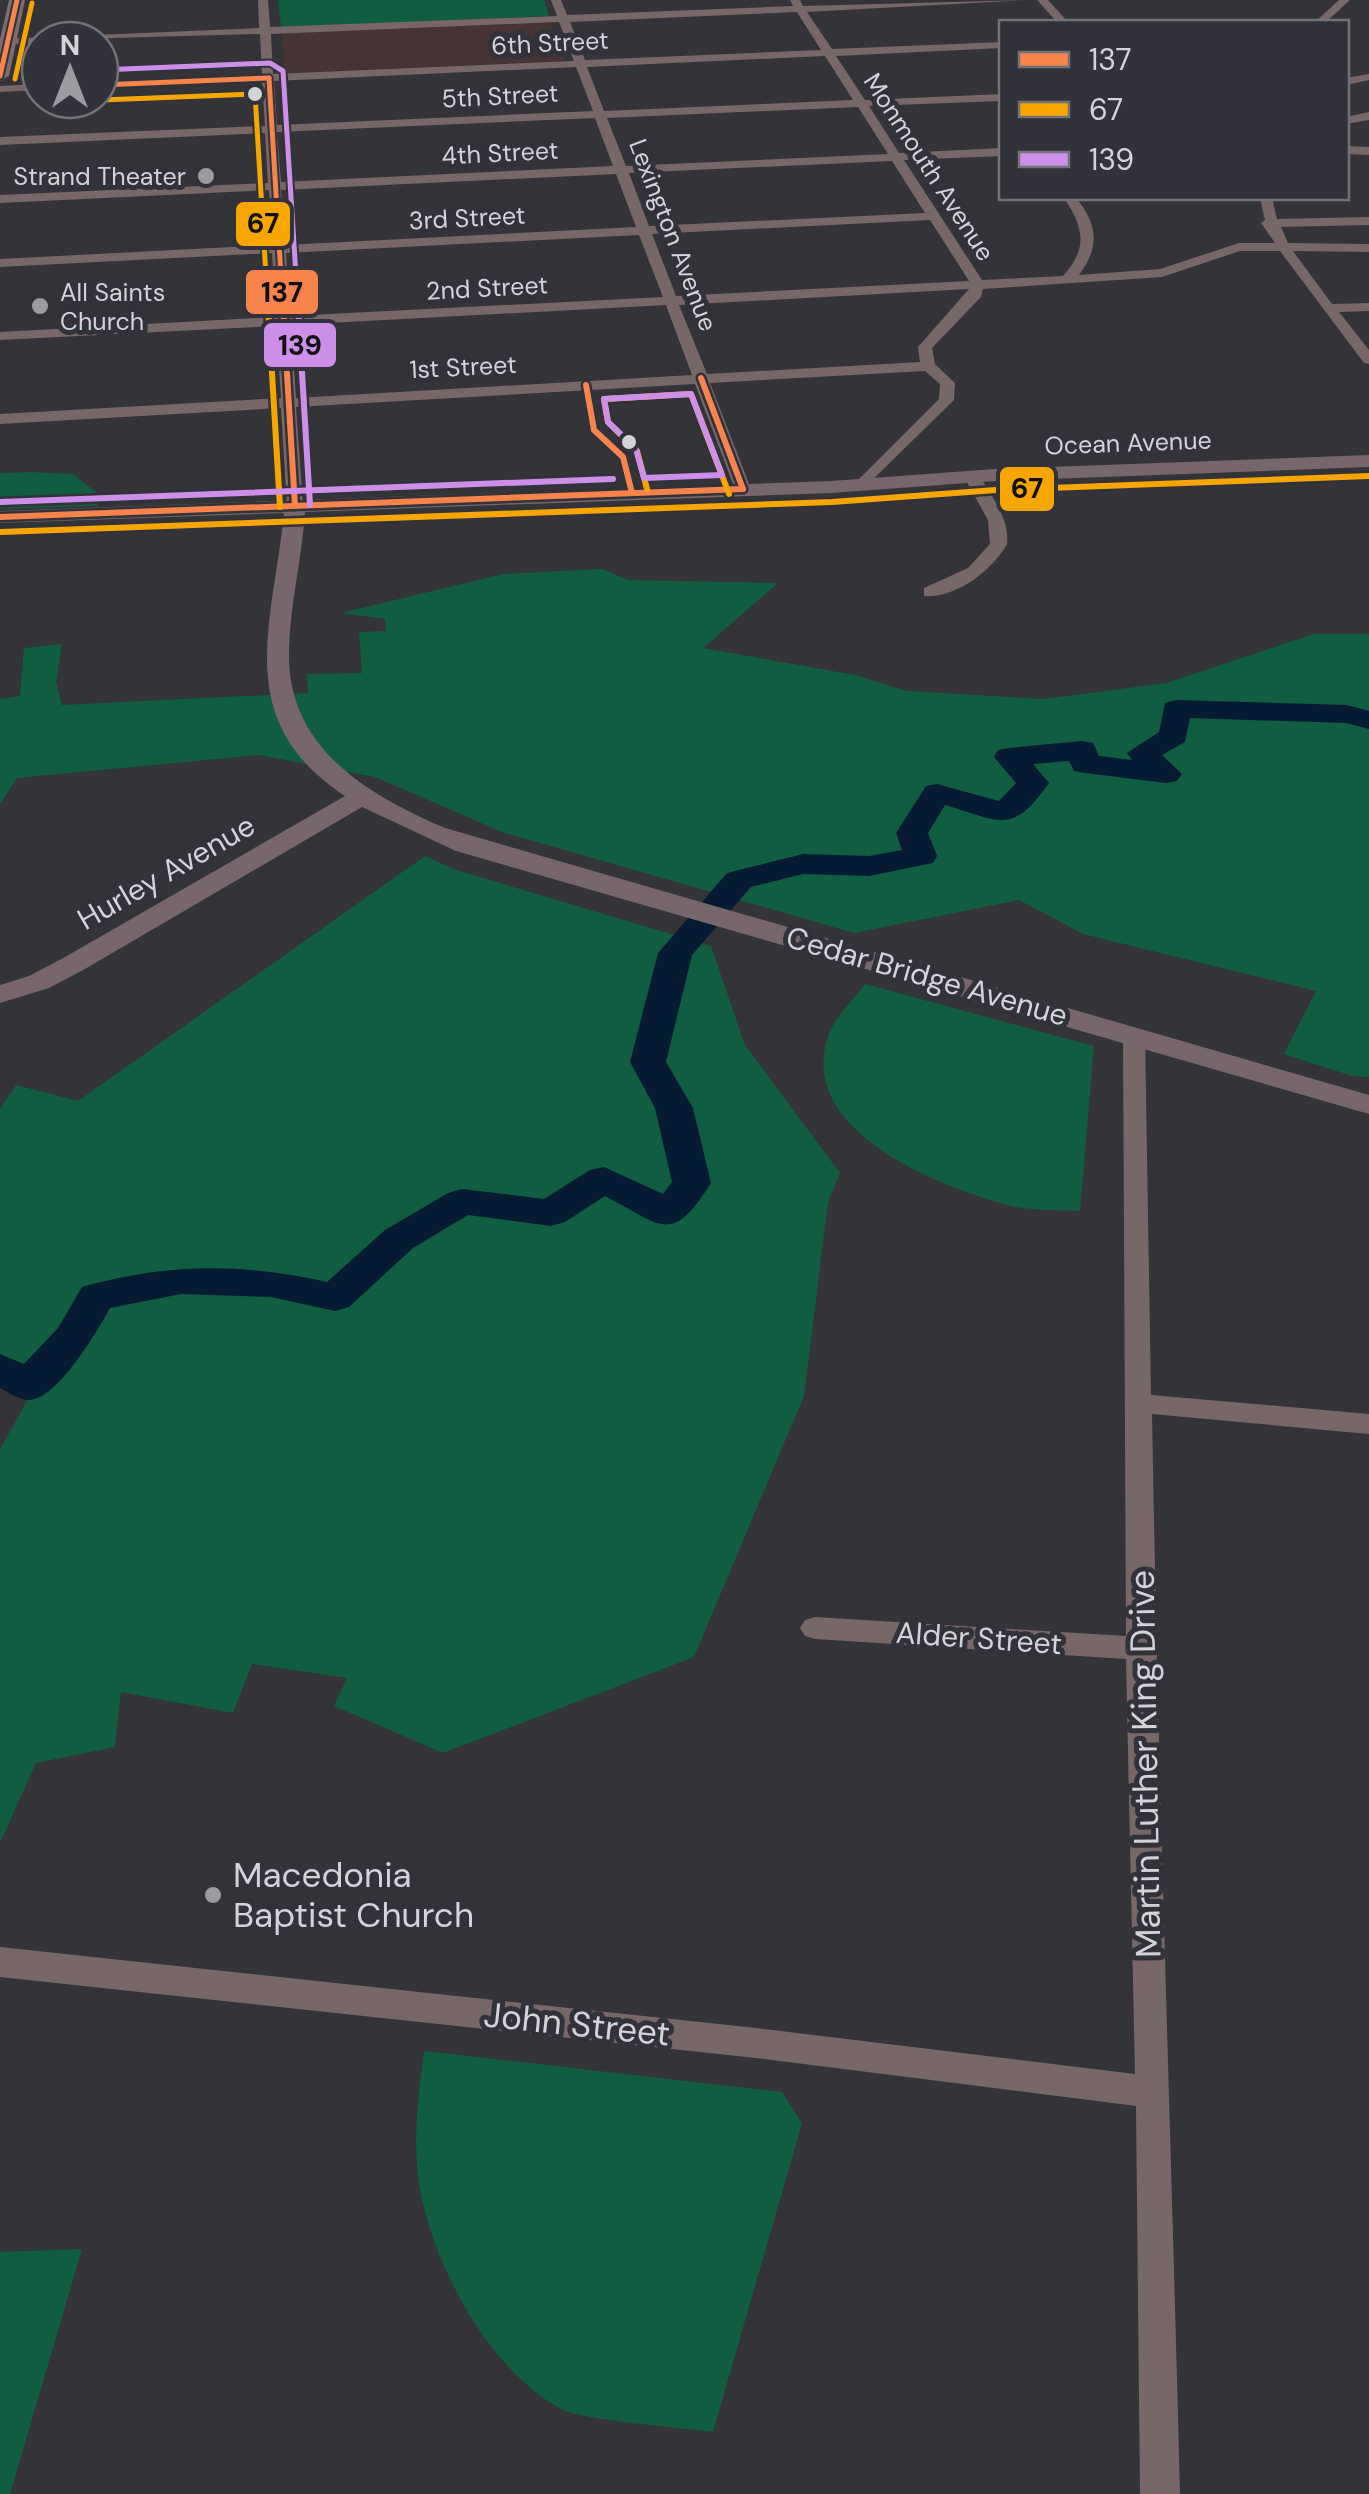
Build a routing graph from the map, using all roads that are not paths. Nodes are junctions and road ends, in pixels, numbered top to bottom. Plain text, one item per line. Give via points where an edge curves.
1 (16, 0) edge
2 (264, 0) edge
3 (556, 0) edge
4 (1021, 0) edge
5 (1042, 0) edge
6 (1345, 0) edge
7 (798, 4) edge
8 (562, 19) junction
9 (1061, 20) edge
10 (1322, 20) edge
11 (266, 31) junction
12 (120, 37) edge
13 (4, 42) edge
14 (999, 46) edge
15 (830, 53) junction
16 (578, 64) junction
17 (0, 76) edge
18 (270, 78) junction
19 (120, 84) edge
20 (999, 97) edge
21 (862, 103) junction
22 (598, 114) junction
23 (272, 129) junction
24 (0, 141) edge
25 (999, 152) edge
26 (897, 158) junction
27 (620, 170) junction
28 (274, 186) junction
29 (0, 199) edge
30 (1072, 200) edge
31 (1266, 200) edge
32 (1369, 212) edge
33 (936, 216) junction
34 (1369, 221) edge
35 (1268, 222) junction
36 (1336, 222) junction
37 (642, 232) junction
38 (1282, 245) junction
39 (1369, 248) edge
40 (279, 250) junction
41 (0, 263) edge
42 (1068, 280) junction
43 (976, 284) junction
44 (671, 300) junction
45 (1330, 308) junction
46 (1369, 308) edge
47 (285, 321) junction
48 (0, 336) edge
49 (1369, 360) edge
50 (928, 366) junction
51 (701, 378) junction
52 (290, 402) junction
53 (0, 418) edge
54 (1369, 462) edge
55 (972, 477) junction
56 (862, 485) junction
57 (743, 489) junction
58 (296, 506) junction
59 (0, 517) edge
60 (930, 592) dead end
61 (360, 798) junction
62 (0, 994) edge
63 (1134, 1035) junction
64 (1369, 1105) edge
65 (1141, 1404) junction
66 (1369, 1424) edge
67 (815, 1628) dead end
68 (1143, 1648) junction
69 (0, 1962) edge
70 (1153, 2092) junction
71 (1160, 2494) edge

1 - 13 highway
2 - 11 street
3 - 8 street, Lexington Avenue
4 - 7 street
5 - 9 street
6 - 10 street
7 - 8 street
7 - 15 street, Monmouth Avenue
8 - 11 street
8 - 16 street, Lexington Avenue
11 - 12 street
11 - 18 street
13 - 17 highway
14 - 15 street, 6th Street
15 - 16 street, 6th Street
15 - 21 street, Monmouth Avenue
16 - 18 street, 6th Street
16 - 22 street, Lexington Avenue
18 - 19 street, 6th Street
18 - 23 street
20 - 21 street, 5th Street
21 - 22 street, 5th Street
21 - 26 street, Monmouth Avenue
22 - 23 street, 5th Street
22 - 27 street, Lexington Avenue
23 - 24 street, 5th Street
23 - 28 street
25 - 26 street, 4th Street
26 - 27 street, 4th Street
26 - 33 street, Monmouth Avenue
27 - 28 street, 4th Street
27 - 37 street, Lexington Avenue
28 - 29 street, 4th Street
28 - 40 street
30 - 42 street via 1087,220 1090,239
31 - 35 street
32 - 36 street via 1338,212
33 - 37 street, 3rd Street
33 - 43 street, Monmouth Avenue
34 - 36 street
35 - 36 street
35 - 38 street
37 - 40 street, 3rd Street
37 - 44 street, Lexington Avenue
38 - 39 street
38 - 42 street via 1220,250 1162,273
38 - 45 street
40 - 41 street, 3rd Street
40 - 47 street
42 - 43 street, 2nd Street
43 - 44 street, 2nd Street
43 - 50 street, Monmouth Avenue via 976,294 930,338 923,355
44 - 47 street, 2nd Street
44 - 51 street, Lexington Avenue
45 - 46 street
45 - 49 street
47 - 48 street, 2nd Street
47 - 52 street
50 - 51 street, 1st Street
50 - 56 street via 948,383 946,400
51 - 52 street, 1st Street
51 - 57 street, Lexington Avenue
52 - 53 street, 1st Street
52 - 58 street
54 - 55 main road, Ocean Avenue
55 - 56 main road, Ocean Avenue
55 - 60 street via 1000,533 998,544 971,576
56 - 57 main road, Ocean Avenue
57 - 58 main road, Ocean Avenue
58 - 59 main road, Ocean Avenue
58 - 61 main road, Cedar Bridge Avenue via 278,638 280,696 309,750
61 - 62 main road, Hurley Avenue via 75,963
61 - 63 main road, Cedar Bridge Avenue via 484,850
63 - 64 main road, Cedar Bridge Avenue
63 - 65 street, Martin Luther King Drive
65 - 66 street
65 - 68 street, Martin Luther King Drive
67 - 68 street, Alder Street
68 - 70 street, Martin Luther King Drive
69 - 70 street, John Street
70 - 71 street, Martin Luther King Drive

